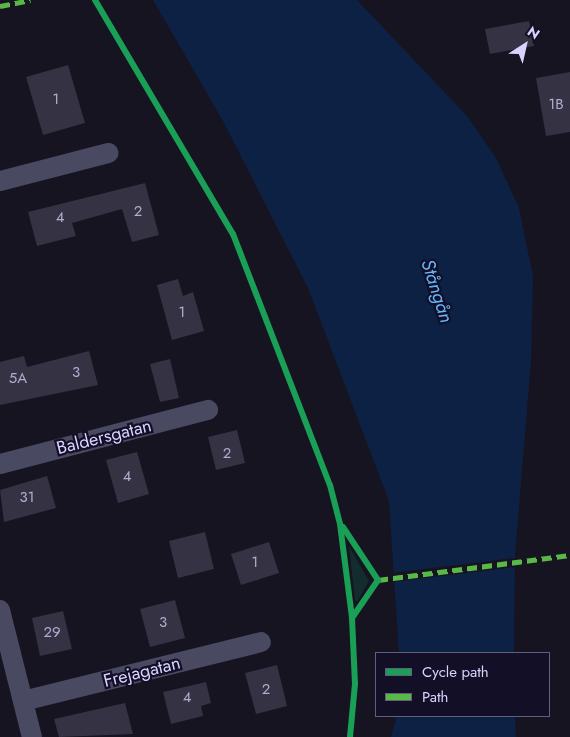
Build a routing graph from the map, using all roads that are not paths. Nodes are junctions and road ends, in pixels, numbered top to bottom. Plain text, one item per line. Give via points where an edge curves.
1 (108, 153) dead end
2 (0, 181) edge
3 (208, 410) dead end
4 (0, 464) edge
5 (0, 610) edge
6 (261, 642) dead end
7 (23, 701) junction
8 (32, 737) edge

1 - 2 street
3 - 4 street, Baldersgatan
5 - 7 street
6 - 7 street, Frejagatan
7 - 8 street

